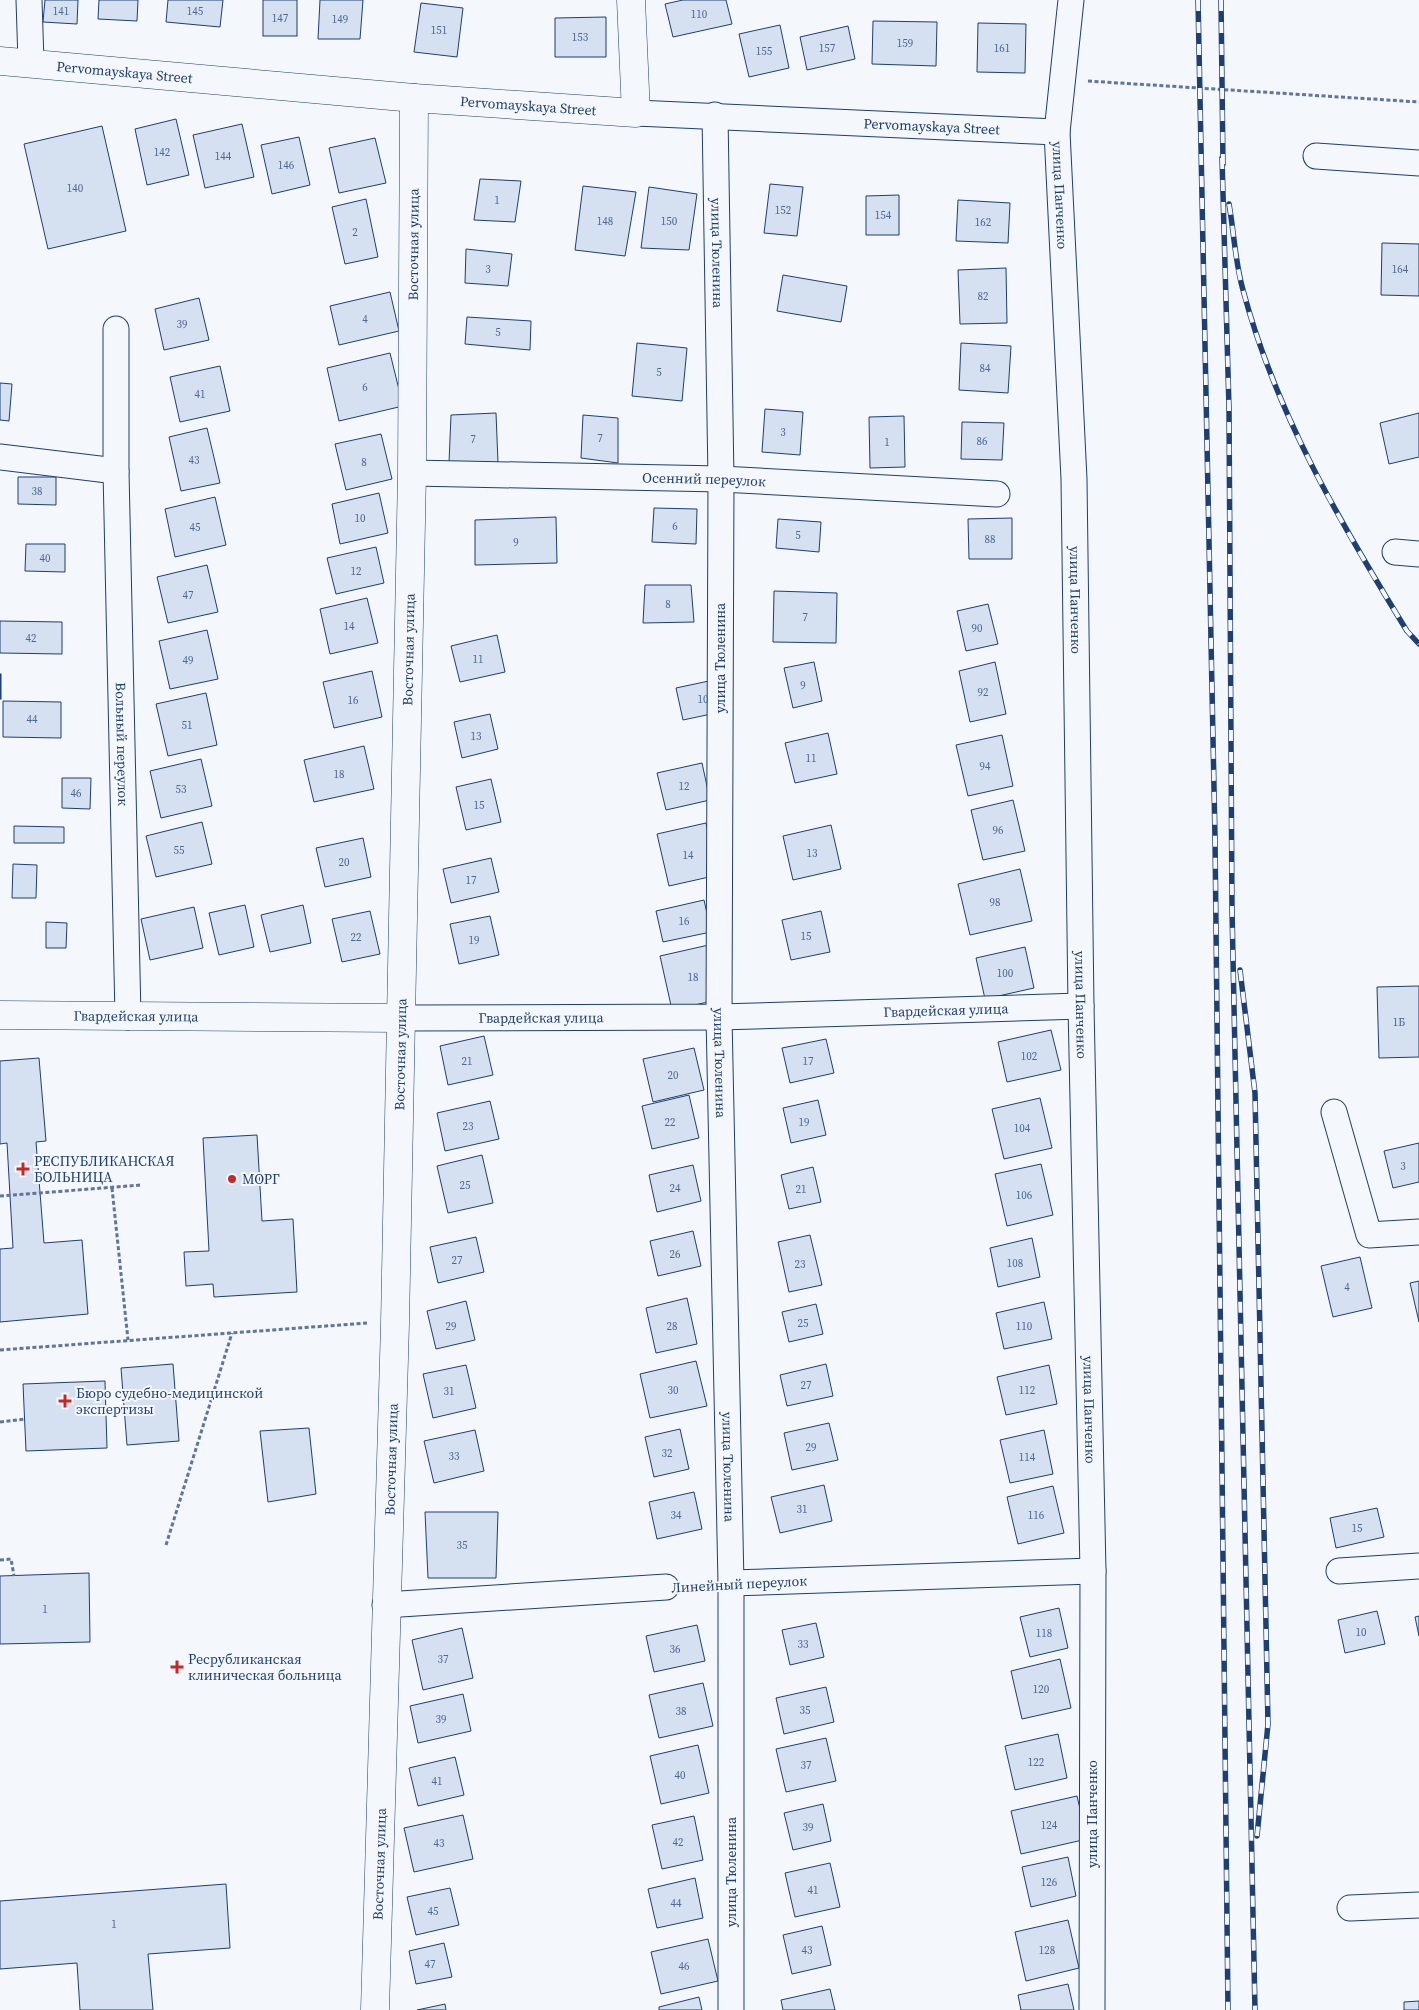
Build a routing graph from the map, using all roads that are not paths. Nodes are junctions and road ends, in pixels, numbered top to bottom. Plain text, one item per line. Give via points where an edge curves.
1 (29, 0) edge
2 (631, 0) edge
3 (1070, 0) edge
4 (0, 61) edge
5 (31, 62) junction
6 (414, 98) junction
7 (636, 113) junction
8 (715, 115) junction
9 (1057, 132) junction
10 (1316, 156) dead end
11 (1419, 163) edge
12 (116, 329) dead end
13 (0, 457) edge
14 (116, 471) junction
15 (412, 473) junction
16 (721, 479) junction
17 (997, 494) dead end
18 (1082, 1006) junction
19 (0, 1015) edge
20 (128, 1017) junction
21 (719, 1017) junction
22 (401, 1018) junction
23 (1334, 1112) dead end
24 (1419, 1232) edge
25 (1419, 1566) edge
26 (1093, 1571) junction
27 (1339, 1571) dead end
28 (731, 1583) junction
29 (666, 1587) road end
30 (385, 1605) junction
31 (1419, 1905) edge
32 (1350, 1908) dead end
33 (375, 2010) edge
34 (731, 2010) edge
35 (1092, 2010) edge

1 - 5 street
2 - 7 street
3 - 9 street, улица Панченко
4 - 5 street, Pervomayskaya Street
5 - 6 street, Pervomayskaya Street
6 - 7 street, Pervomayskaya Street
6 - 15 street, Восточная улица
7 - 8 street, Pervomayskaya Street
8 - 9 street, Pervomayskaya Street
8 - 16 street, улица Тюленина
9 - 18 street, улица Панченко via 1074,479
10 - 11 street
12 - 14 street, Вольный переулок
13 - 14 street
14 - 20 street, Вольный переулок
15 - 16 street, Осенний переулок
15 - 22 street, Восточная улица
16 - 17 street, Осенний переулок
16 - 21 street, улица Тюленина
18 - 21 street, Гвардейская улица
18 - 26 street, улица Панченко
19 - 20 street, Гвардейская улица
20 - 22 street, Гвардейская улица
21 - 22 street, Гвардейская улица
21 - 28 street, улица Тюленина
22 - 30 street, Восточная улица
23 - 24 street via 1369,1235
25 - 27 street
26 - 28 street, Линейный переулок
26 - 35 street, улица Панченко
28 - 34 street, улица Тюленина
29 - 30 street, Линейный переулок
30 - 33 street, Восточная улица
31 - 32 street

